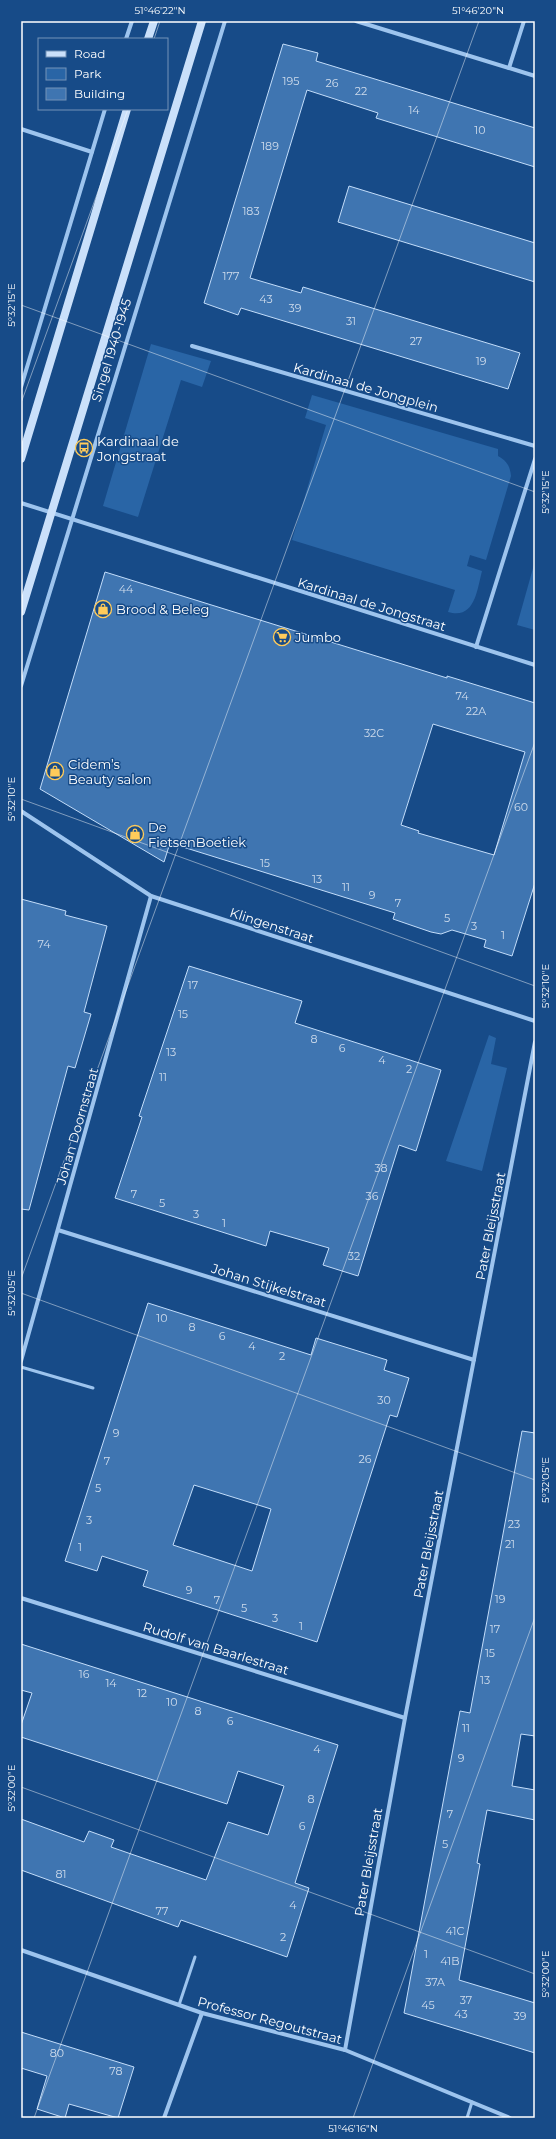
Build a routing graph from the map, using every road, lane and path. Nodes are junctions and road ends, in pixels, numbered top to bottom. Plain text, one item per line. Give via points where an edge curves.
1 (132, 21) edge
2 (154, 21) edge
3 (202, 21) edge
4 (225, 21) edge
5 (356, 21) edge
6 (524, 21) edge
7 (126, 38) edge
8 (148, 38) edge
9 (509, 68) junction
10 (535, 76) edge
11 (105, 110) edge
12 (127, 110) edge
13 (21, 129) edge
14 (92, 152) junction
15 (192, 346) dead end
16 (21, 387) edge
17 (535, 446) edge
18 (21, 459) edge
19 (535, 459) edge
20 (21, 503) edge
21 (50, 513) junction
22 (71, 520) junction
23 (21, 612) edge
24 (476, 647) junction
25 (535, 665) edge
26 (21, 686) edge
27 (21, 811) edge
28 (151, 896) junction
29 (535, 1021) edge
30 (535, 1042) edge
31 (58, 1230) junction
32 (474, 1360) junction
33 (21, 1361) edge
34 (21, 1367) edge
35 (93, 1388) dead end
36 (21, 1598) edge
37 (405, 1718) junction
38 (21, 1950) edge
39 (195, 1957) dead end
40 (179, 2005) junction
41 (202, 2012) junction
42 (345, 2050) junction
43 (472, 2102) junction
44 (164, 2118) edge
45 (467, 2118) edge
46 (510, 2118) edge

1 - 7 street
2 - 8 main road
3 - 21 main road, Singel 1940-1945
4 - 22 street, Singel 1940-1945
5 - 9 street
6 - 9 street
9 - 10 street
11 - 14 street
12 - 18 main road
13 - 14 street
14 - 16 street
15 - 17 street, Kardinaal de Jongplein
19 - 24 street
20 - 21 street, Kardinaal de Jongstraat
21 - 22 street, Kardinaal de Jongstraat
21 - 23 main road, Singel 1940-1945
22 - 24 street, Kardinaal de Jongstraat
22 - 26 street, Singel 1940-1945
24 - 25 street, Kardinaal de Jongstraat
27 - 28 street, Klingenstraat
28 - 29 street, Klingenstraat
28 - 31 street, Johan Doornstraat
30 - 32 street, Pater Bleijsstraat
31 - 32 street, Johan Stijkelstraat
31 - 33 street, Johan Doornstraat
32 - 37 street, Pater Bleijsstraat
34 - 35 lane
36 - 37 street, Rudolf van Baarlestraat
37 - 42 street, Pater Bleijsstraat
38 - 40 street, Professor Regoutstraat
39 - 40 lane
40 - 41 street, Professor Regoutstraat
41 - 42 street, Professor Regoutstraat
41 - 44 street
42 - 43 street, Professor Regoutstraat
43 - 45 lane
43 - 46 street, Professor Regoutstraat

